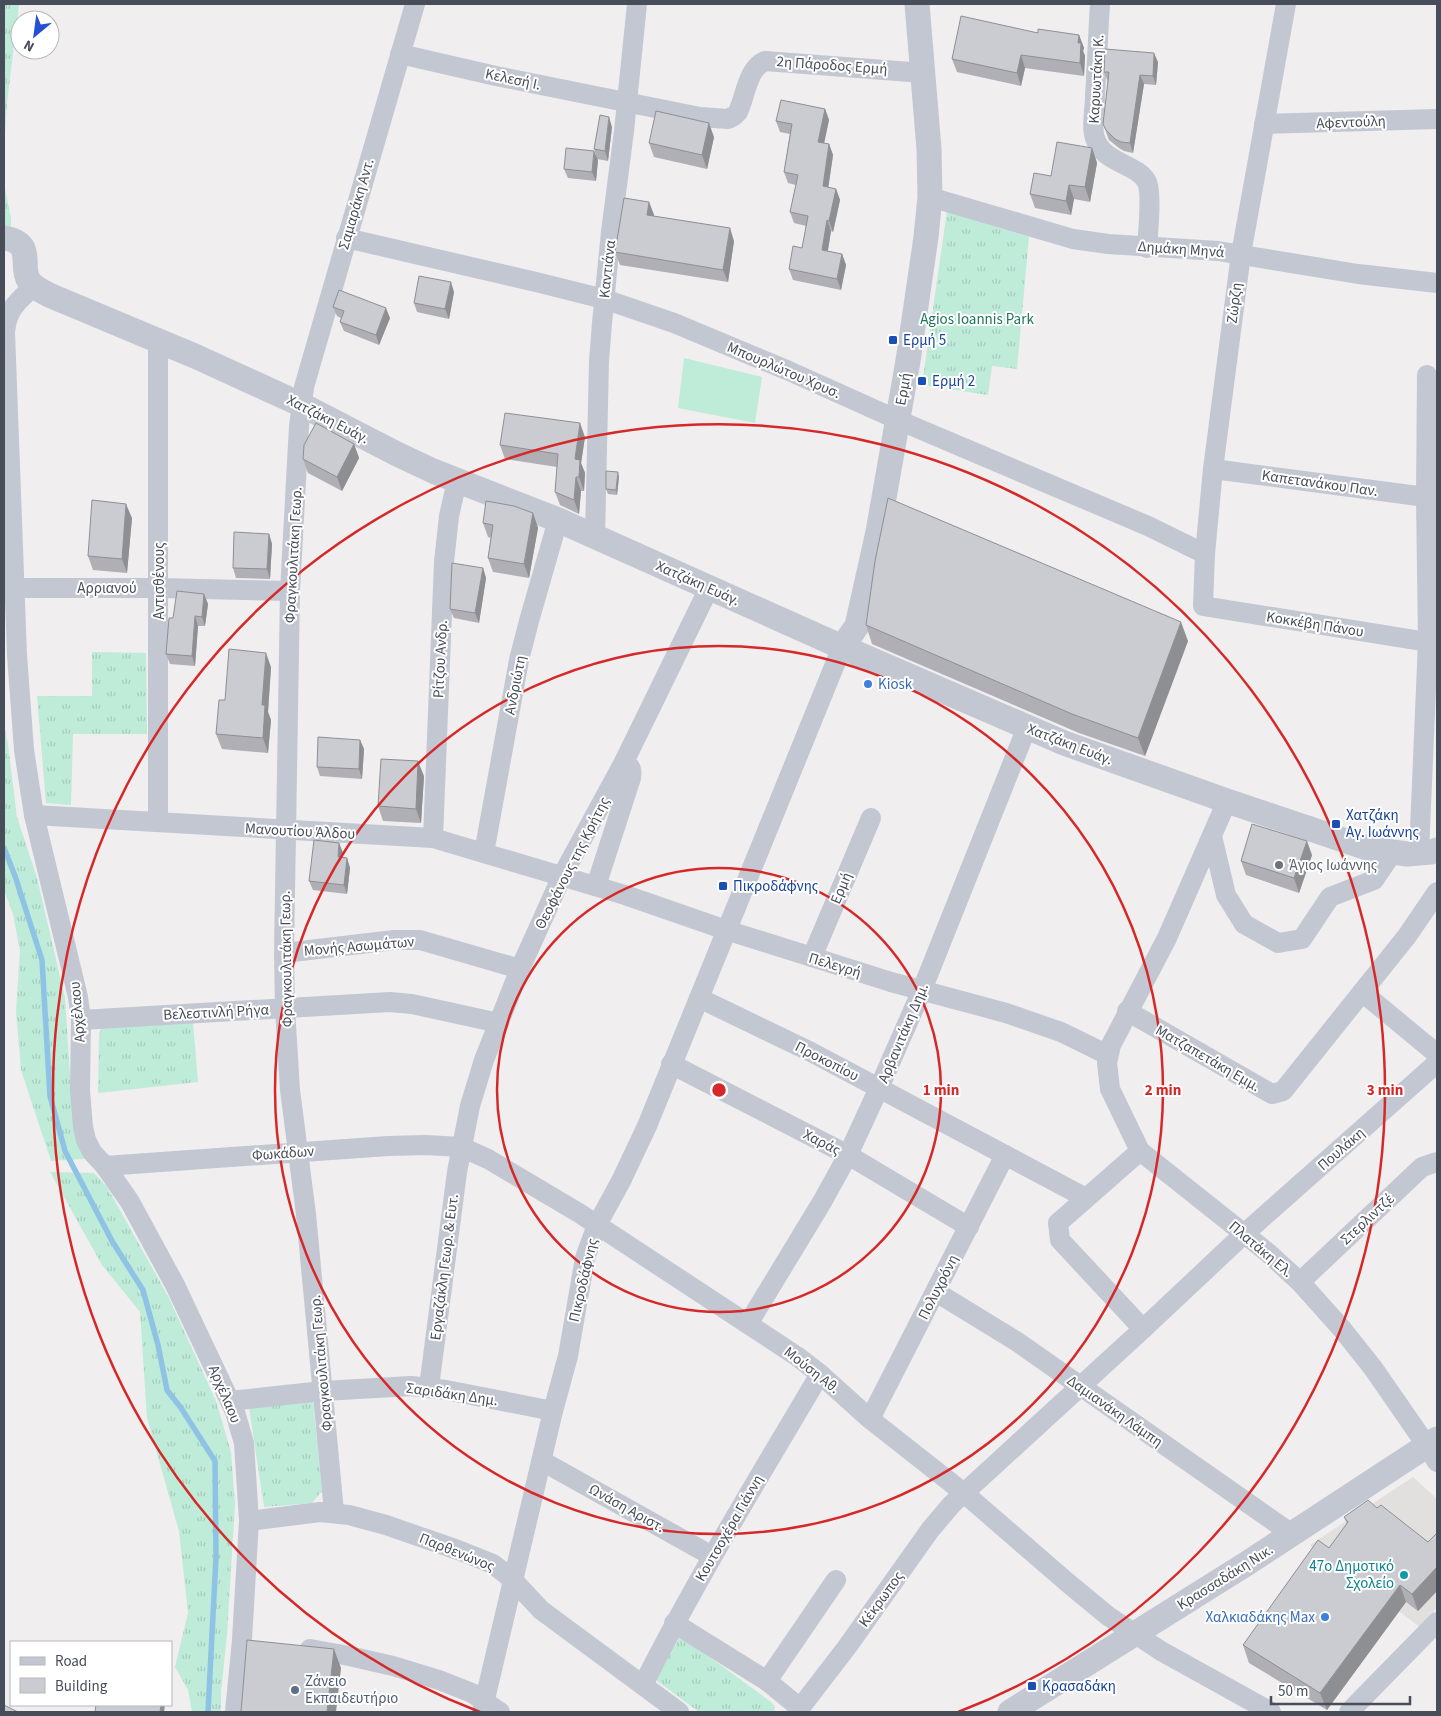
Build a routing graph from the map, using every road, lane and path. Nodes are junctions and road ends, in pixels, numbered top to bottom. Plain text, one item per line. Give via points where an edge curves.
1 (415, 4) edge
2 (637, 4) edge
3 (917, 4) edge
4 (1100, 4) edge
5 (1286, 4) edge
6 (400, 54) junction
7 (924, 73) junction
8 (627, 103) junction
9 (1437, 120) edge
10 (1264, 124) junction
11 (930, 197) junction
12 (4, 238) edge
13 (346, 238) junction
14 (1147, 248) junction
15 (1241, 254) junction
16 (1437, 283) edge
17 (34, 286) junction
18 (604, 299) junction
19 (158, 340) junction
20 (1427, 375) dead end
21 (302, 405) junction
22 (898, 420) junction
23 (1213, 469) junction
24 (458, 481) junction
25 (1426, 497) junction
26 (558, 520) junction
27 (595, 537) junction
28 (1205, 554) junction
29 (1432, 569) edge
30 (14, 588) junction
31 (159, 588) junction
32 (709, 588) junction
33 (290, 591) junction
34 (1203, 606) joint
35 (1428, 642) junction
36 (842, 647) junction
37 (1027, 727) junction
38 (624, 762) junction
39 (1227, 801) junction
40 (34, 815) junction
41 (871, 818) dead end
42 (158, 822) junction
43 (286, 831) junction
44 (1212, 836) junction
45 (433, 838) junction
46 (1393, 852) junction
47 (484, 853) junction
48 (1432, 855) edge
49 (562, 876) junction
50 (596, 886) junction
51 (1437, 892) edge
52 (726, 930) junction
53 (284, 953) junction
54 (812, 957) junction
55 (520, 969) junction
56 (922, 990) junction
57 (1362, 992) junction
58 (699, 998) junction
59 (285, 1008) junction
60 (1127, 1012) junction
61 (81, 1020) junction
62 (499, 1022) junction
63 (1437, 1054) edge
64 (1108, 1055) junction
65 (671, 1064) junction
66 (1437, 1064) edge
67 (880, 1088) junction
68 (461, 1147) junction
69 (1140, 1151) junction
70 (298, 1153) junction
71 (848, 1155) junction
72 (1006, 1156) junction
73 (1437, 1162) edge
74 (105, 1166) junction
75 (1086, 1198) junction
76 (597, 1225) junction
77 (969, 1228) junction
78 (1244, 1234) junction
79 (1300, 1282) junction
80 (936, 1292) junction
81 (748, 1324) junction
82 (1144, 1329) junction
83 (820, 1374) junction
84 (1081, 1386) junction
85 (428, 1387) junction
86 (323, 1391) junction
87 (230, 1401) junction
88 (553, 1411) junction
89 (870, 1419) junction
90 (1434, 1449) edge
91 (542, 1461) junction
92 (964, 1493) junction
93 (334, 1512) junction
94 (249, 1520) junction
95 (1292, 1534) junction
96 (712, 1556) junction
97 (513, 1580) junction
98 (836, 1580) dead end
99 (1437, 1622) edge
100 (674, 1623) junction
101 (1134, 1634) junction
102 (293, 1647) edge
103 (767, 1681) junction
104 (643, 1685) junction
105 (489, 1708) edge
106 (798, 1710) edge
107 (235, 1712) edge
108 (678, 1712) edge
109 (1010, 1712) edge
110 (1272, 1712) edge
111 (1349, 1712) edge

1 - 6 street, Σαμαράκη Αντ.
2 - 8 street, Καντιάνα
3 - 7 street, Ερμή
4 - 14 street, Καρυωτάκη Κ. via 1095,137 1105,154 1139,174 1147,183
5 - 10 street, Ζώρζη
6 - 8 street, Κελεσή Ι.
6 - 13 street, Σαμαράκη Αντ.
7 - 8 street, 2η Πάροδος Ερμή via 769,60 754,70 738,112 728,119
7 - 11 street, Ερμή
8 - 18 street, Καντιάνα
9 - 10 street, Αφεντούλη
10 - 15 street, Ζώρζη
11 - 14 street, Δημάκη Μηνά via 1073,239
11 - 22 street, Ερμή via 921,278
12 - 17 street via 23,249 27,276
13 - 18 street, Μπουρλώτου Χρυσ.
13 - 21 street, Σαμαράκη Αντ. via 304,387
14 - 15 street, Δημάκη Μηνά
15 - 16 street, Δημάκη Μηνά via 1358,274
15 - 23 street, Ζώρζη
17 - 19 street, Χατζάκη Ευάγ.
17 - 30 street, Αρχέλαου via 12,309 5,332
18 - 22 street, Μπουρλώτου Χρυσ. via 700,333
18 - 27 street, Καντιάνα via 599,360
19 - 21 street, Χατζάκη Ευάγ.
19 - 31 street, Αντισθένους
20 - 25 street
21 - 24 street, Χατζάκη Ευάγ. via 404,458
21 - 33 street, Φραγκουλιτάκη Γεωρ.
22 - 28 street, Μπουρλώτου Χρυσ. via 1148,526
22 - 36 street, Ερμή via 857,626
23 - 25 street, Καπετανάκου Παν.
23 - 28 street, Ζώρζη
24 - 26 street, Χατζάκη Ευάγ.
24 - 45 street, Ρίτζου Ανδρ. via 449,516 444,562
25 - 29 street
26 - 27 street, Χατζάκη Ευάγ.
26 - 47 street, Ανδριώτη via 519,660
27 - 32 street, Χατζάκη Ευάγ.
28 - 34 street, Ζώρζη
29 - 35 street
30 - 31 street, Αρριανού
30 - 40 street, Αρχέλαου via 23,741
31 - 33 street, Αρριανού
31 - 42 street, Αντισθένους
32 - 36 street, Χατζάκη Ευάγ.
32 - 38 street, Θεοφάνους της Κρήτης
33 - 43 street, Φραγκουλιτάκη Γεωρ.
34 - 35 street, Κοκκέβη Πάνου
35 - 48 street
36 - 37 street, Χατζάκη Ευάγ.
36 - 52 street, Πικροδάφνης
37 - 39 street, Χατζάκη Ευάγ.
37 - 56 street, Αρβανιτάκη Δημ.
38 - 49 street, Θεοφάνους της Κρήτης
38 - 50 street via 632,769 631,778
39 - 44 street
39 - 46 street, Χατζάκη Ευάγ. via 1370,849
40 - 42 street, Μανουτίου Άλδου
40 - 61 street, Αρχέλαου via 73,973
41 - 54 street, Ερμή
42 - 43 street, Μανουτίου Άλδου
43 - 45 street, Μανουτίου Άλδου
43 - 53 street, Φραγκουλιτάκη Γεωρ.
44 - 46 street via 1226,895 1244,924 1278,943 1302,939 1330,897 1374,880
44 - 60 street via 1160,954
45 - 47 street, Μανουτίου Άλδου
46 - 48 street, Χατζάκη Ευάγ.
47 - 49 street, Μανουτίου Άλδου
49 - 50 street, Πελεγρή
49 - 55 street, Θεοφάνους της Κρήτης
50 - 52 street, Πελεγρή
51 - 57 street, Ματζαπετάκη Εμμ. via 1408,936
52 - 54 street, Πελεγρή
52 - 58 street, Πικροδάφνης
53 - 55 street, Μονής Ασωμάτων via 420,940
53 - 59 street, Φραγκουλιτάκη Γεωρ.
54 - 56 street, Πελεγρή
55 - 62 street, Θεοφάνους της Κρήτης
56 - 64 street, Πελεγρή via 1030,1020 1074,1037
56 - 67 street, Αρβανιτάκη Δημ.
57 - 60 street, Ματζαπετάκη Εμμ. via 1283,1091 1272,1094
57 - 63 street
58 - 65 street, Πικροδάφνης
58 - 67 street, Προκοπίου
59 - 61 street, Βελεστινλή Ρήγα
59 - 62 street, Βελεστινλή Ρήγα via 403,1003
59 - 70 street, Φραγκουλιτάκη Γεωρ.
60 - 64 street
61 - 74 street, Αρχέλαου via 79,1080 84,1127 89,1146
62 - 68 street, Θεοφάνους της Κρήτης via 473,1093
64 - 69 street, Πλατάκη Ελ. via 1110,1089
65 - 71 street, Χαράς
65 - 76 street, Πικροδάφνης via 621,1181
66 - 78 street, Πουλάκη
67 - 71 street, Αρβανιτάκη Δημ.
67 - 72 street, Προκοπίου
68 - 70 street, Φωκάδων via 388,1146
68 - 76 street, Μούση Αθ. via 488,1159
68 - 85 street, Εργαζάκλη Γεωρ. & Ευτ.
69 - 75 street
69 - 78 street, Πλατάκη Ελ.
70 - 74 street, Φωκάδων
70 - 86 street, Φραγκουλιτάκη Γεωρ.
71 - 77 street, Χαράς
71 - 81 street, Αρβανιτάκη Δημ.
72 - 75 street, Προκοπίου
72 - 77 street, Πολυχρόνη
73 - 79 street, Στερλιντζέ via 1422,1167
74 - 87 street, Αρχέλαου via 130,1202 175,1285
75 - 82 street via 1058,1223 1060,1240
76 - 81 street, Μούση Αθ.
76 - 88 street, Πικροδάφνης via 585,1258 568,1356
77 - 80 street, Πολυχρόνη
78 - 79 street, Πλατάκη Ελ.
78 - 82 street, Πουλάκη
79 - 90 street, Πλατάκη Ελ. via 1342,1329
80 - 84 street, Δαμιανάκη Λάμπη
80 - 89 street, Πολυχρόνη
81 - 83 street, Μούση Αθ.
82 - 84 street, Πουλάκη
83 - 89 street, Μούση Αθ.
83 - 96 street, Κουτσοχέρα Γιάννη
84 - 92 street, Κέκρωπος
84 - 95 street, Δαμιανάκη Λάμπη
85 - 86 street, Σαριδάκη Δημ.
85 - 88 street, Σαριδάκη Δημ.
86 - 87 street, Σαριδάκη Δημ.
86 - 93 street, Φραγκουλιτάκη Γεωρ.
87 - 94 street, Αρχέλαου via 244,1443
88 - 91 street, Πικροδάφνης
89 - 92 street, Μούση Αθ.
90 - 95 street, Κρασσαδάκη Νικ.
91 - 96 street, Ωνάση Αριστ.
91 - 97 street, Πικροδάφνης
92 - 101 street, Μούση Αθ. via 1090,1602
92 - 106 street, Κέκρωπος via 930,1530
93 - 94 street, Παρθενώνος
93 - 97 street, Παρθενώνος via 372,1521 476,1557 493,1564
94 - 107 street, Αρχέλαου via 251,1641
95 - 101 street, Κρασσαδάκη Νικ.
96 - 100 street, Κουτσοχέρα Γιάννη
97 - 104 street, Παρθενώνος via 541,1610
97 - 105 street, Πικροδάφνης
98 - 103 street
99 - 111 street
100 - 103 street, Κέκρωπος
100 - 104 street, Κουτσοχέρα Γιάννη
101 - 109 street, Κρασσαδάκη Νικ.
101 - 110 street, Μούση Αθ.
102 - 105 street via 416,1672 459,1687
103 - 106 street, Κέκρωπος
104 - 108 street, Παρθενώνος

